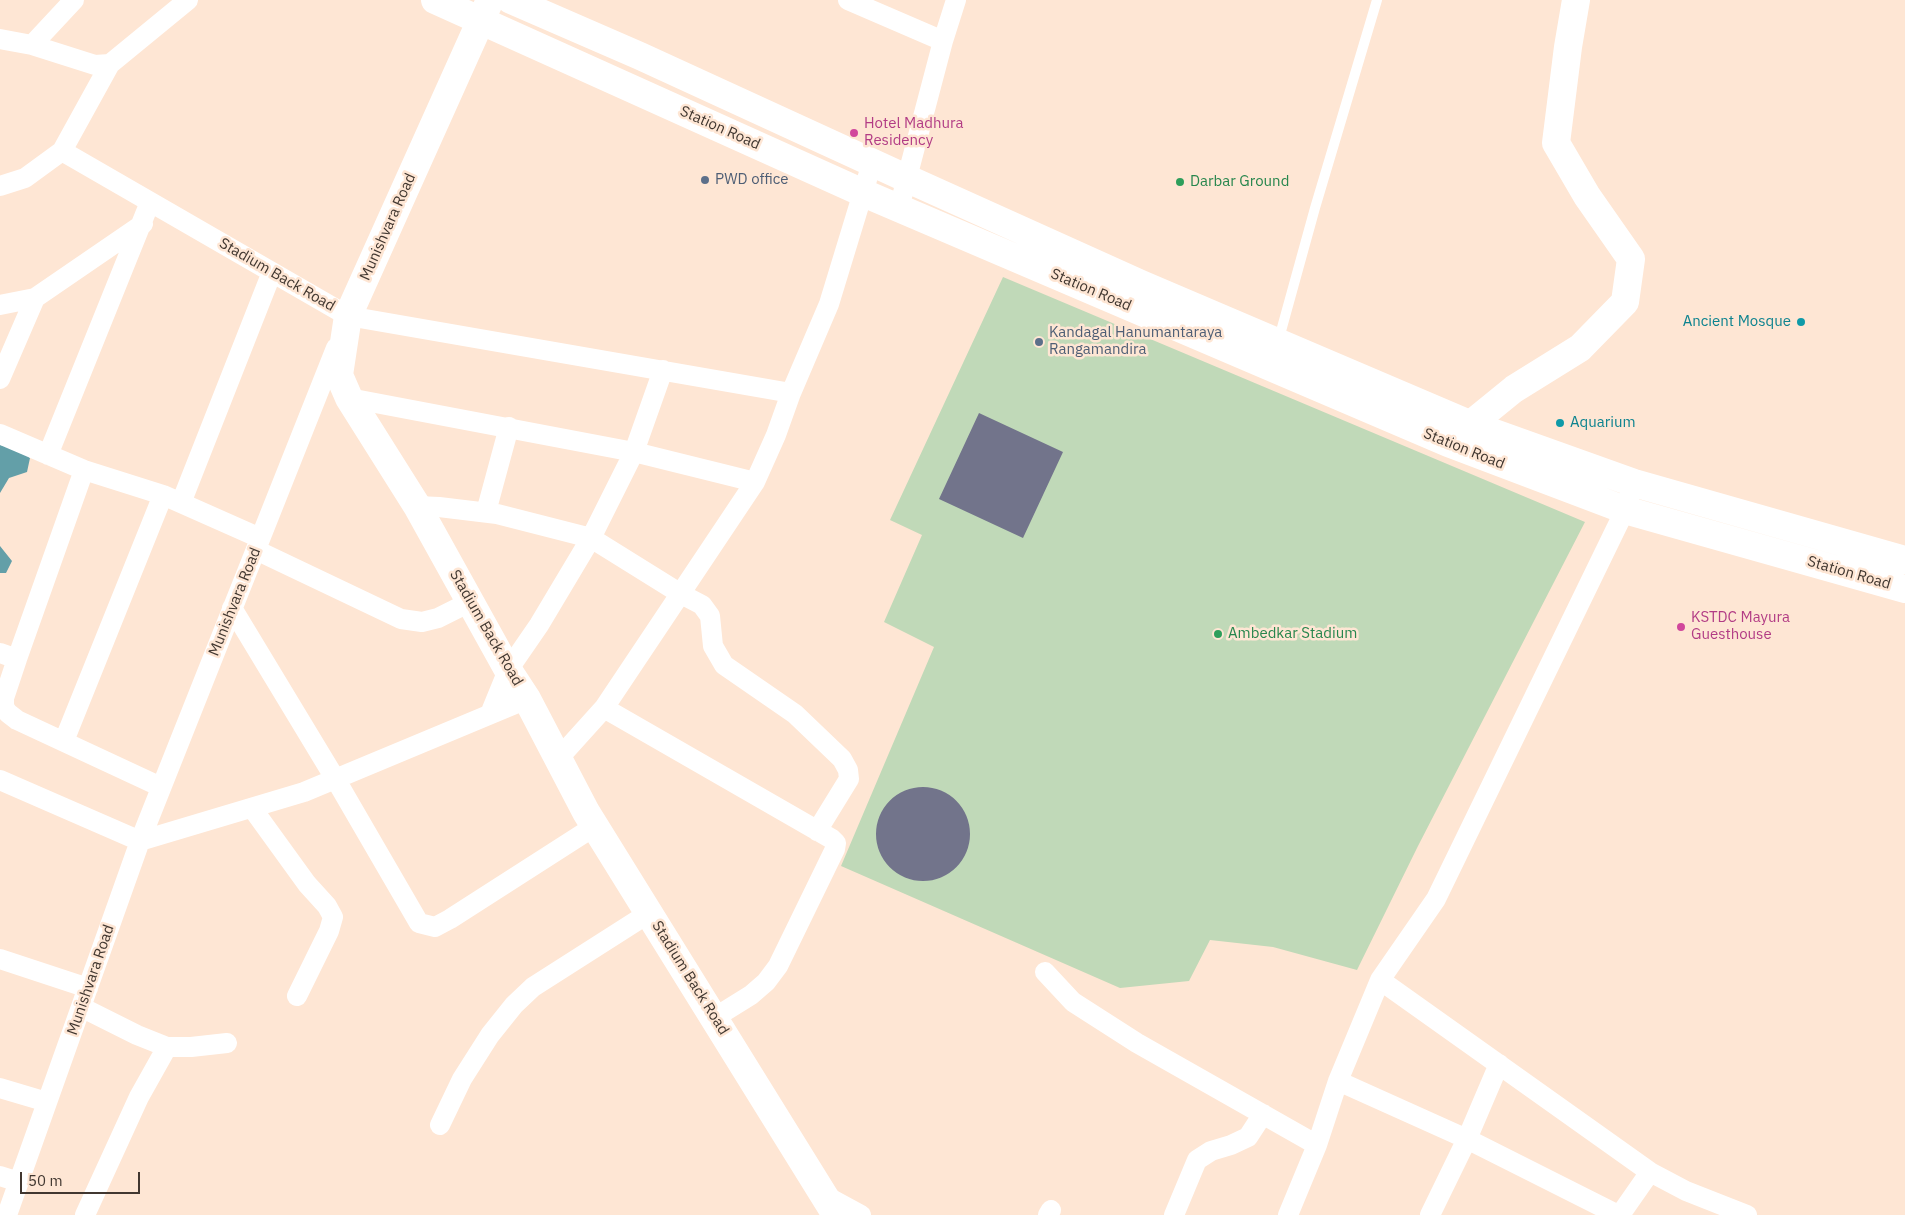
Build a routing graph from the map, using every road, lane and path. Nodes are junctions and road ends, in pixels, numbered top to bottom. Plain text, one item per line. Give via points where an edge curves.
1 (74, 0) edge
2 (188, 0) edge
3 (435, 0) edge
4 (511, 0) edge
5 (848, 0) edge
6 (956, 0) edge
7 (1378, 0) edge
8 (1576, 0) edge
9 (486, 10) edge
10 (0, 38) edge
11 (943, 41) junction
12 (32, 45) junction
13 (110, 64) junction
14 (62, 151) junction
15 (872, 163) junction
16 (908, 180) junction
17 (0, 186) edge
18 (861, 192) junction
19 (150, 202) junction
20 (899, 208) junction
21 (168, 212) junction
22 (141, 225) junction
23 (272, 272) junction
24 (35, 298) junction
25 (0, 305) edge
26 (348, 316) junction
27 (1278, 342) junction
28 (663, 370) junction
29 (0, 378) edge
30 (790, 393) junction
31 (349, 398) junction
32 (394, 406) junction
33 (364, 422) junction
34 (1470, 424) junction
35 (509, 427) junction
36 (0, 434) edge
37 (1448, 444) junction
38 (634, 452) junction
39 (48, 455) junction
40 (84, 470) junction
41 (755, 482) junction
42 (1634, 484) junction
43 (163, 495) junction
44 (181, 503) junction
45 (417, 506) junction
46 (1625, 510) junction
47 (486, 512) junction
48 (591, 538) junction
49 (258, 544) junction
50 (1905, 560) edge
51 (1905, 589) edge
52 (681, 594) junction
53 (470, 602) junction
54 (232, 608) junction
55 (8, 656) edge
56 (508, 670) junction
57 (527, 698) junction
58 (604, 708) junction
59 (490, 714) junction
60 (64, 741) junction
61 (558, 759) junction
62 (0, 780) edge
63 (336, 780) junction
64 (161, 787) junction
65 (252, 808) junction
66 (595, 826) junction
67 (817, 831) junction
68 (140, 841) junction
69 (649, 913) junction
70 (0, 959) edge
71 (1045, 972) dead end
72 (1380, 980) junction
73 (88, 988) junction
74 (297, 996) dead end
75 (81, 1007) junction
76 (714, 1018) junction
77 (227, 1043) dead end
78 (167, 1047) junction
79 (1499, 1064) junction
80 (1338, 1081) junction
81 (0, 1088) edge
82 (47, 1102) junction
83 (1263, 1114) junction
84 (440, 1125) dead end
85 (1467, 1139) junction
86 (1317, 1145) junction
87 (1650, 1172) junction
88 (0, 1176) edge
89 (19, 1182) junction
90 (831, 1205) edge
91 (1738, 1213) edge
92 (7, 1215) edge
93 (85, 1215) edge
94 (861, 1215) edge
95 (1174, 1215) edge
96 (1288, 1215) edge
97 (1430, 1215) edge
98 (1619, 1215) edge

1 - 12 street
2 - 13 street
3 - 9 main road, Station Road
4 - 15 main road, Station Road
5 - 11 street
6 - 11 street
7 - 27 lane
8 - 34 main road via 1556,143 1631,259 1624,302 1580,348 1514,389
9 - 18 main road, Station Road
9 - 26 main road, Munishvara Road
10 - 12 street
11 - 16 street
12 - 13 street via 95,65
13 - 14 street
14 - 17 street via 25,178
14 - 19 street, Stadium Back Road
15 - 16 main road, Station Road
15 - 18 street
16 - 20 street
16 - 27 main road, Station Road
18 - 20 main road, Station Road
18 - 30 street via 829,304
19 - 21 street, Stadium Back Road
19 - 22 street
20 - 37 main road, Station Road
21 - 22 street
21 - 23 street, Stadium Back Road
22 - 24 street
22 - 39 street
23 - 26 street, Stadium Back Road
23 - 44 street
24 - 25 street
24 - 29 street
26 - 28 street
26 - 31 main road, Stadium Back Road via 339,375
26 - 49 street, Munishvara Road
27 - 34 main road, Station Road
28 - 30 street
28 - 38 street
30 - 41 street
31 - 32 street
31 - 33 main road, Stadium Back Road
32 - 33 street
32 - 35 street
33 - 45 main road, Stadium Back Road
34 - 37 main road
34 - 42 main road, Station Road
35 - 38 street
35 - 47 street
36 - 39 street
37 - 46 main road, Station Road
38 - 41 street
38 - 48 street
39 - 40 street
40 - 43 street
40 - 55 street
41 - 52 street
42 - 46 street
42 - 50 main road, Station Road
43 - 44 street
43 - 60 street
44 - 49 street
45 - 47 street
45 - 53 main road, Stadium Back Road
46 - 51 main road, Station Road
46 - 72 street via 1436,899
47 - 48 street
48 - 52 street
48 - 56 street via 540,625
49 - 53 street via 401,619 422,622
49 - 54 street, Munishvara Road
52 - 58 street
52 - 67 street via 702,605 710,616 713,646 724,665 795,714 845,764 848,779
53 - 56 main road, Stadium Back Road
54 - 63 street
54 - 64 street, Munishvara Road
55 - 60 street via 4,707 8,713
56 - 57 main road, Stadium Back Road
56 - 59 street
57 - 59 street
57 - 61 main road, Stadium Back Road
58 - 61 street
58 - 67 street
59 - 63 street
60 - 64 street
61 - 66 main road, Stadium Back Road
62 - 68 street
63 - 65 street
63 - 66 street via 414,917 426,926 435,926 450,919
64 - 68 street, Munishvara Road
65 - 68 street
65 - 74 street via 333,917
66 - 69 main road, Stadium Back Road
67 - 76 street via 836,842 836,849 778,966 751,995
68 - 73 street, Munishvara Road
69 - 76 main road, Stadium Back Road
69 - 84 street via 534,987 514,1006 490,1035 462,1079
70 - 73 street
71 - 83 street via 1073,1002 1137,1043
72 - 79 street
72 - 80 street
73 - 75 street, Munishvara Road
75 - 78 street
75 - 82 street, Munishvara Road
76 - 90 main road, Stadium Back Road
77 - 78 street via 191,1048
78 - 93 street via 135,1105
79 - 85 street
79 - 87 street
80 - 85 street
80 - 86 street
81 - 82 street
82 - 89 street, Munishvara Road
83 - 86 street
83 - 95 street via 1248,1137 1210,1150 1198,1160
85 - 97 street
85 - 98 street
86 - 96 street
87 - 91 street
87 - 98 street
88 - 89 street
89 - 92 street, Munishvara Road
90 - 94 street

